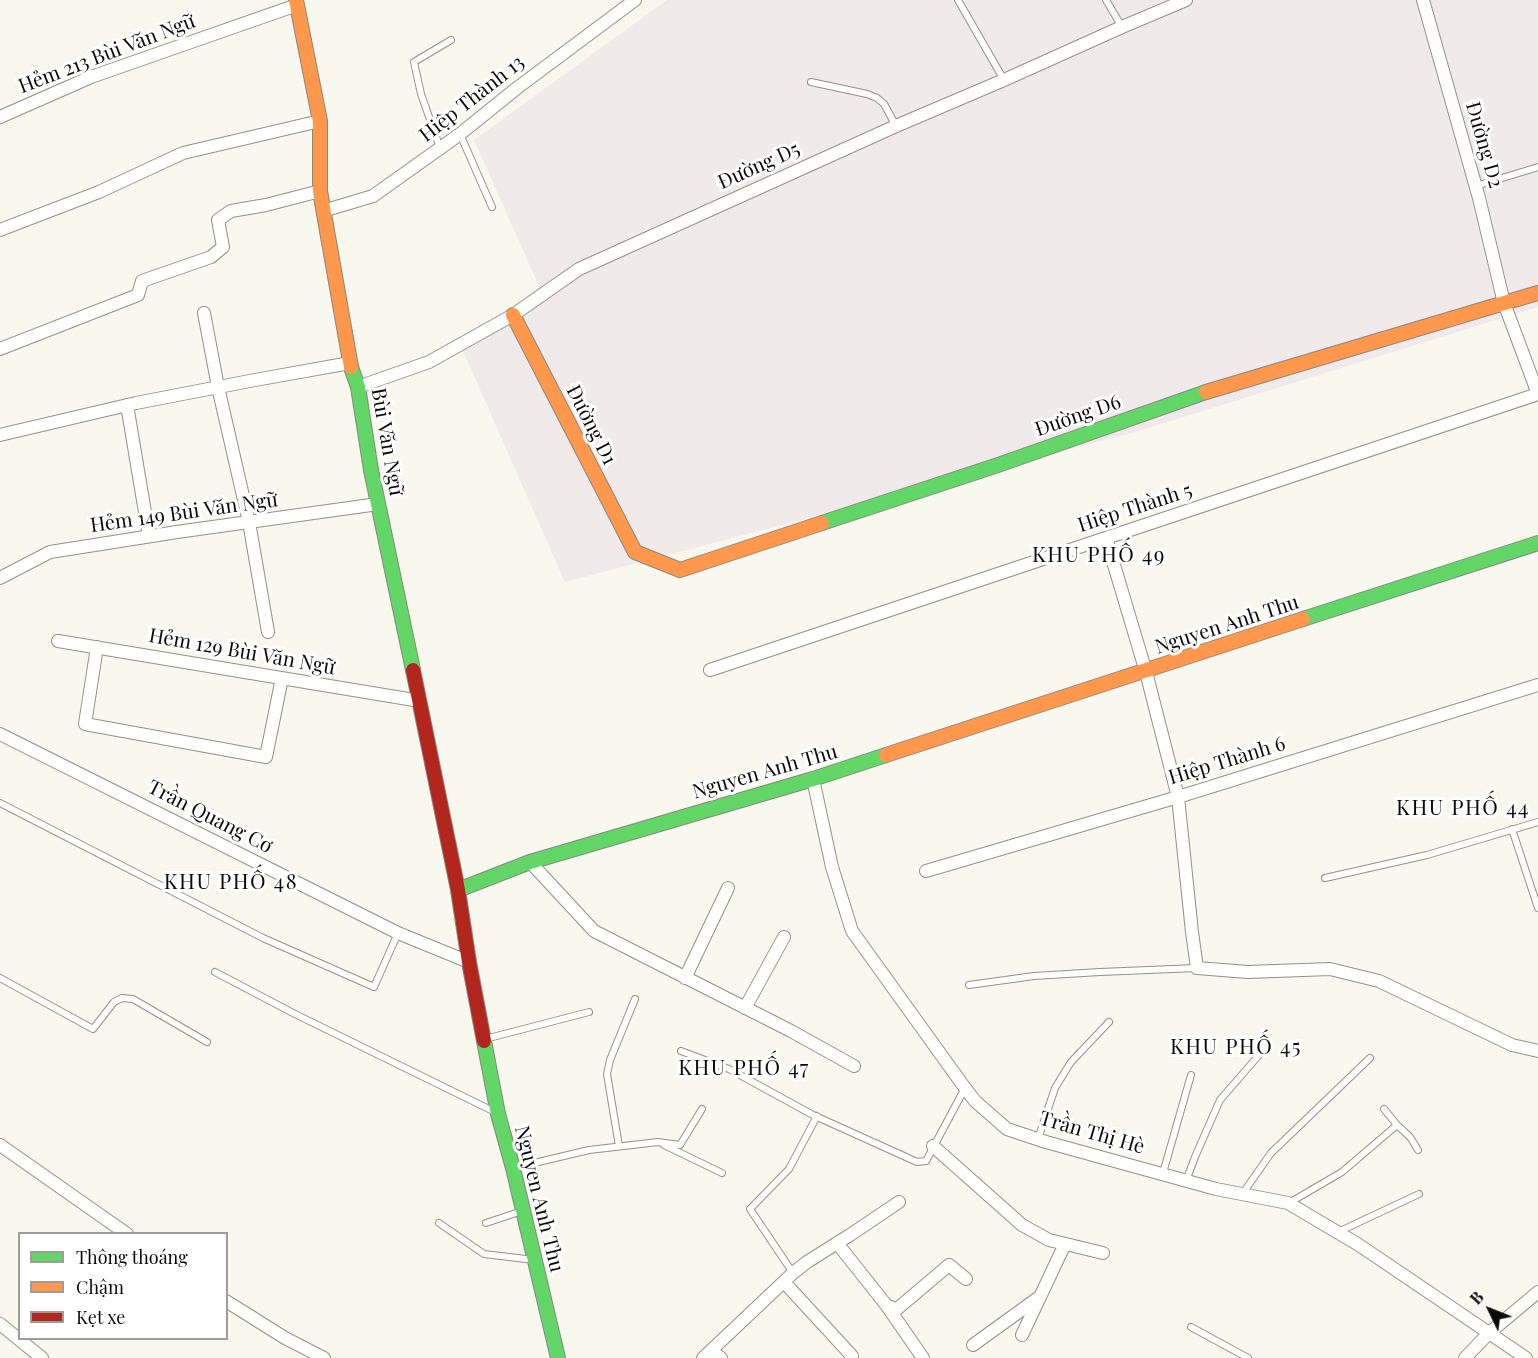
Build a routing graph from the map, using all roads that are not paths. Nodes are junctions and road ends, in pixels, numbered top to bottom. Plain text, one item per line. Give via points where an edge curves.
1 (635, 0) edge
2 (958, 0) edge
3 (1106, 0) edge
4 (1186, 0) edge
5 (1423, 0) edge
6 (296, 3) edge
7 (1122, 27) junction
8 (451, 39) dead end
9 (1004, 80) junction
10 (811, 82) dead end
11 (0, 117) edge
12 (320, 121) junction
13 (896, 126) junction
14 (460, 134) junction
15 (441, 148) junction
16 (1538, 168) edge
17 (1476, 186) junction
18 (320, 191) junction
19 (492, 207) dead end
20 (323, 211) junction
21 (0, 230) edge
22 (1538, 292) edge
23 (1504, 303) junction
24 (204, 313) dead end
25 (513, 315) junction
26 (0, 349) edge
27 (351, 363) junction
28 (218, 387) junction
29 (358, 387) junction
30 (1538, 394) edge
31 (127, 405) junction
32 (0, 435) edge
33 (378, 504) junction
34 (249, 522) junction
35 (149, 536) junction
36 (1106, 538) junction
37 (1538, 543) edge
38 (635, 552) joint
39 (0, 578) edge
40 (268, 632) dead end
41 (58, 641) dead end
42 (97, 647) junction
43 (711, 670) dead end
44 (1146, 672) junction
45 (282, 678) junction
46 (1538, 685) edge
47 (420, 701) junction
48 (0, 734) edge
49 (813, 779) junction
50 (1178, 797) junction
51 (0, 803) edge
52 (1538, 822) edge
53 (1512, 830) junction
54 (530, 862) junction
55 (926, 871) dead end
56 (1325, 878) dead end
57 (728, 888) dead end
58 (458, 890) junction
59 (1538, 908) edge
60 (398, 933) junction
61 (783, 938) dead end
62 (469, 962) junction
63 (1197, 968) junction
64 (215, 972) dead end
65 (0, 978) edge
66 (685, 978) junction
67 (969, 985) dead end
68 (635, 999) dead end
69 (745, 1008) junction
70 (590, 1012) dead end
71 (1109, 1022) dead end
72 (484, 1039) junction
73 (207, 1042) dead end
74 (681, 1051) dead end
75 (1538, 1051) edge
76 (1259, 1055) dead end
77 (1370, 1058) dead end
78 (854, 1066) dead end
79 (1191, 1074) dead end
80 (965, 1088) junction
81 (702, 1109) dead end
82 (1384, 1109) dead end
83 (498, 1114) junction
84 (817, 1116) junction
85 (1397, 1125) junction
86 (1038, 1139) junction
87 (658, 1142) junction
88 (0, 1145) edge
89 (619, 1146) junction
90 (933, 1146) junction
91 (1418, 1150) dead end
92 (513, 1168) junction
93 (722, 1173) dead end
94 (1163, 1173) junction
95 (1186, 1180) junction
96 (1243, 1194) junction
97 (1419, 1194) dead end
98 (899, 1202) dead end
99 (1288, 1203) junction
100 (523, 1211) junction
101 (439, 1223) dead end
102 (486, 1223) dead end
103 (126, 1232) edge
104 (1337, 1232) junction
105 (837, 1243) junction
106 (1065, 1244) junction
107 (1103, 1253) dead end
108 (535, 1260) junction
109 (789, 1278) junction
110 (966, 1279) dead end
111 (1538, 1292) edge
112 (1041, 1296) junction
113 (228, 1302) edge
114 (887, 1306) junction
115 (0, 1324) edge
116 (1191, 1327) dead end
117 (1489, 1333) junction
118 (1022, 1335) dead end
119 (18, 1339) edge
120 (20, 1340) edge
121 (973, 1345) dead end
122 (712, 1356) edge
123 (852, 1356) dead end
124 (42, 1358) edge
125 (324, 1358) edge
126 (558, 1358) edge
127 (923, 1358) edge
128 (1248, 1358) edge
129 (1465, 1358) edge
130 (1526, 1358) edge

1 - 14 street, Hiệp Thành 13
2 - 9 lane
3 - 7 lane
4 - 7 street, Đường D5
5 - 17 street, Đường D2
6 - 11 street, Hẻm 213 Bùi Văn Ngữ via 91,77
6 - 12 main road, Bùi Văn Ngữ
7 - 9 street, Đường D5
8 - 15 lane via 414,63
9 - 13 street, Đường D5
10 - 13 lane via 878,98
12 - 18 main road, Bùi Văn Ngữ
12 - 21 street via 183,153 99,192
13 - 25 street, Đường D5 via 579,269
14 - 15 street, Hiệp Thành 13
14 - 19 lane
15 - 20 street, Hiệp Thành 13 via 373,196
16 - 17 lane
17 - 23 street, Đường D2
18 - 20 main road, Bùi Văn Ngữ
18 - 26 street via 231,211 218,220 223,247 211,257 142,281 138,295
20 - 27 main road, Bùi Văn Ngữ
22 - 23 main road, Đường D6
23 - 30 street, Đường D2
23 - 38 main road, Đường D6 via 1220,387 680,570
24 - 28 street
25 - 29 street, Đường D5 via 429,362
25 - 38 main road, Đường D1
27 - 28 street
27 - 29 main road, Bùi Văn Ngữ
28 - 31 street
28 - 34 street
29 - 33 main road, Bùi Văn Ngữ
30 - 36 street, Hiệp Thành 5
31 - 32 street
31 - 35 street
33 - 34 street, Hẻm 149 Bùi Văn Ngữ
33 - 47 main road, Bùi Văn Ngữ
34 - 35 street, Hẻm 149 Bùi Văn Ngữ
34 - 40 street
35 - 39 street, Hẻm 149 Bùi Văn Ngữ via 50,552
36 - 43 street, Hiệp Thành 5
36 - 44 street
37 - 44 main road, Nguyen Anh Thu
41 - 42 street, Hẻm 129 Bùi Văn Ngữ
42 - 45 street, Hẻm 129 Bùi Văn Ngữ
42 - 45 street via 85,724 266,757
44 - 49 main road, Nguyen Anh Thu
44 - 50 street
45 - 47 street, Hẻm 129 Bùi Văn Ngữ
46 - 50 street, Hiệp Thành 6
47 - 58 main road, Bùi Văn Ngữ
48 - 60 street, Trần Quang Cơ
49 - 54 main road, Nguyen Anh Thu
49 - 80 street, Trần Thị Hè via 832,867 852,931
50 - 55 street, Hiệp Thành 6
50 - 63 street
51 - 60 lane via 263,938 374,987
52 - 53 lane
53 - 56 lane via 1427,855
53 - 59 lane
54 - 58 main road, Nguyen Anh Thu
54 - 66 street via 594,931
57 - 66 street
58 - 62 main road, Nguyen Anh Thu
60 - 62 street, Trần Quang Cơ
61 - 69 street
62 - 72 main road, Nguyen Anh Thu
63 - 67 lane via 1034,976
63 - 75 street via 1248,972 1330,969 1379,981 1512,1046
64 - 83 lane
65 - 73 lane via 93,1029 114,1002 132,999
66 - 69 street
68 - 89 lane via 607,1074
69 - 78 street
70 - 72 lane
71 - 86 lane via 1071,1062 1055,1088
72 - 83 main road, Nguyen Anh Thu
74 - 84 lane via 729,1069
76 - 95 lane via 1220,1100
77 - 96 lane via 1271,1153
79 - 94 lane
80 - 86 street, Trần Thị Hè via 1007,1129
80 - 90 lane
81 - 87 lane via 680,1145
82 - 85 lane
83 - 92 main road, Nguyen Anh Thu
84 - 90 lane via 917,1162 926,1161
84 - 109 lane via 789,1169 750,1209
85 - 91 lane
85 - 99 lane via 1342,1172
86 - 94 street, Trần Thị Hè
87 - 89 lane
87 - 93 lane
88 - 103 street
89 - 92 lane
90 - 106 street via 1022,1225
92 - 100 main road, Nguyen Anh Thu
94 - 95 street, Trần Thị Hè
95 - 96 street, Trần Thị Hè
96 - 99 street, Trần Thị Hè
97 - 104 lane
98 - 105 street
99 - 104 street, Trần Thị Hè
100 - 102 lane
100 - 108 main road, Nguyen Anh Thu
101 - 108 lane via 484,1254
104 - 117 street, Trần Thị Hè
105 - 109 street
105 - 114 street
106 - 107 street
106 - 112 street
108 - 126 main road, Nguyen Anh Thu
109 - 122 street
109 - 123 street
110 - 114 street via 949,1265 897,1309
111 - 117 street
112 - 118 street
112 - 121 street
113 - 125 street
114 - 127 street
115 - 119 street
116 - 128 lane
117 - 129 street
117 - 130 street, Trần Thị Hè
120 - 124 street

